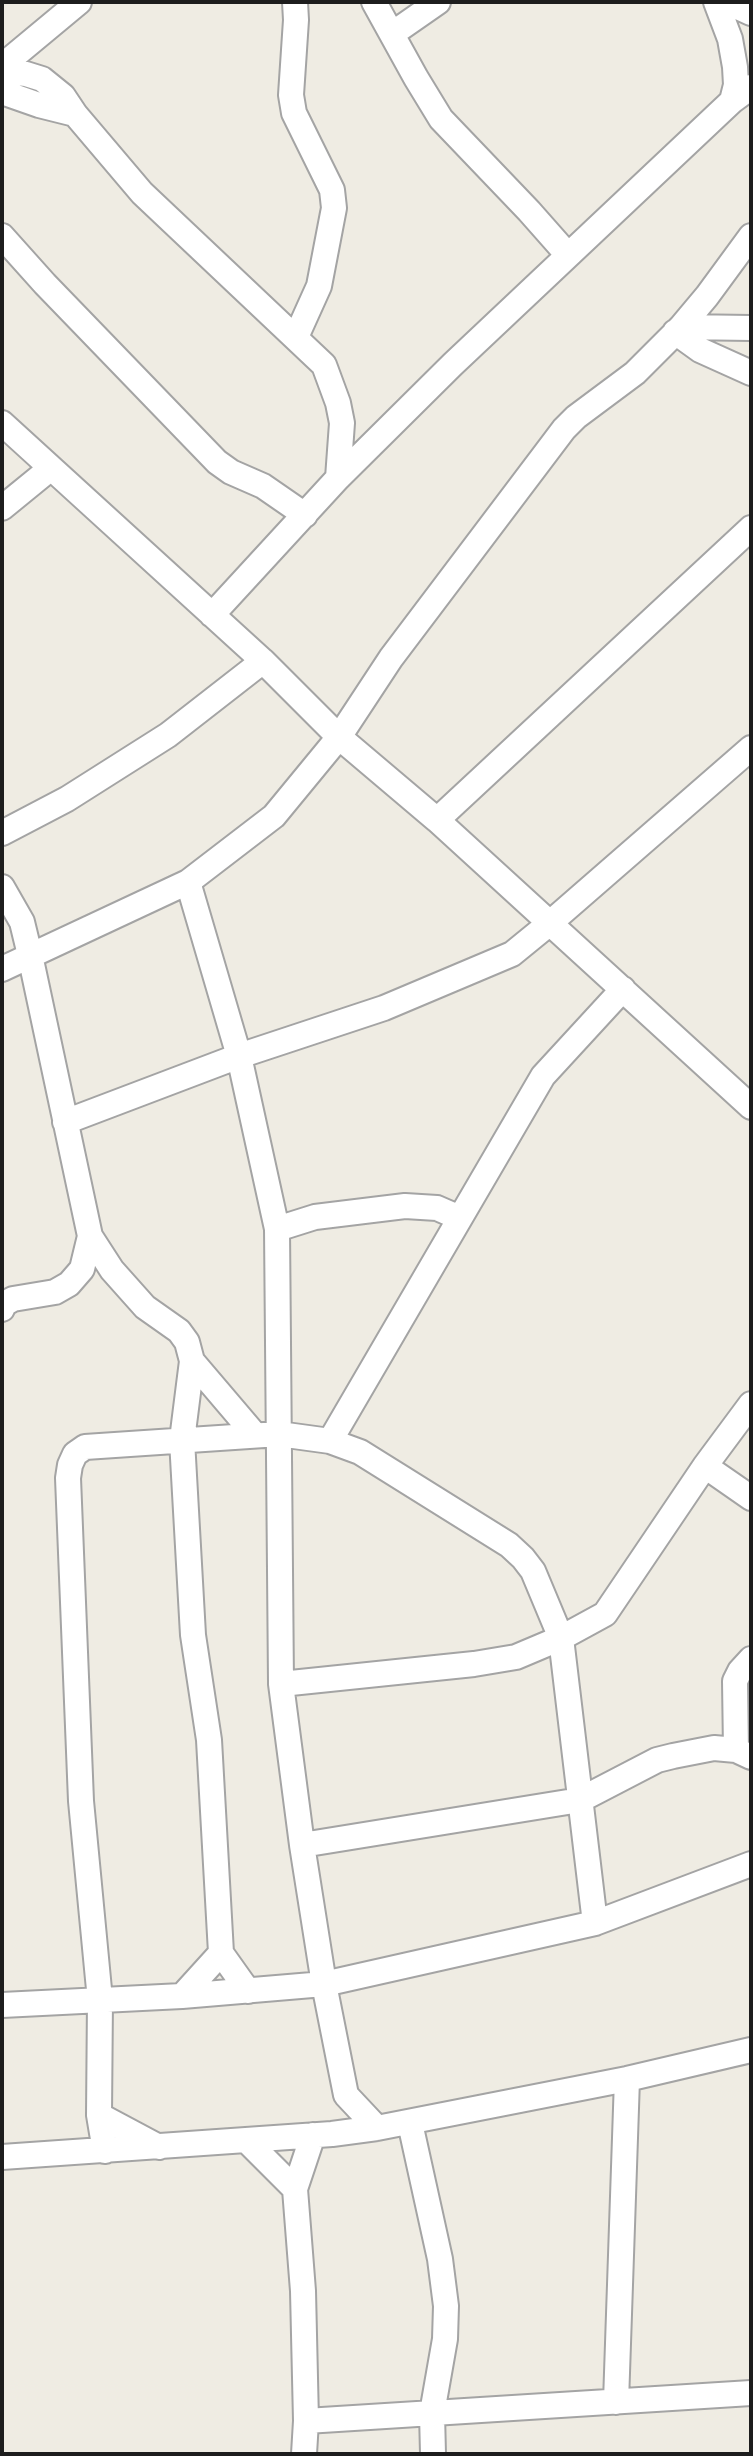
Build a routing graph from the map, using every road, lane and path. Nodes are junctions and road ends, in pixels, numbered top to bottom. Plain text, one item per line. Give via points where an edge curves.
1 (79, 2) edge
2 (295, 2) edge
3 (374, 2) edge
4 (439, 2) edge
5 (716, 2) edge
6 (727, 2) edge
7 (751, 13) edge
8 (392, 34) junction
9 (2, 68) edge
10 (2, 92) edge
11 (741, 94) edge
12 (75, 114) junction
13 (2, 236) edge
14 (751, 236) edge
15 (567, 254) junction
16 (751, 328) edge
17 (678, 329) junction
18 (296, 337) junction
19 (751, 373) edge
20 (2, 423) edge
21 (51, 468) junction
22 (338, 478) junction
23 (2, 509) edge
24 (305, 515) junction
25 (751, 528) edge
26 (212, 615) junction
27 (262, 661) junction
28 (339, 737) junction
29 (751, 748) edge
30 (437, 820) junction
31 (2, 833) edge
32 (188, 882) junction
33 (2, 887) edge
34 (550, 923) junction
35 (30, 955) junction
36 (2, 969) edge
37 (623, 989) junction
38 (239, 1056) junction
39 (751, 1107) edge
40 (65, 1122) junction
41 (460, 1218) junction
42 (277, 1229) junction
43 (90, 1237) junction
44 (2, 1309) edge
45 (192, 1362) junction
46 (751, 1404) edge
47 (279, 1434) junction
48 (255, 1435) junction
49 (182, 1440) junction
50 (330, 1441) junction
51 (705, 1466) junction
52 (751, 1498) edge
53 (561, 1638) junction
54 (751, 1659) edge
55 (281, 1684) junction
56 (744, 1753) edge
57 (580, 1800) junction
58 (302, 1845) junction
59 (751, 1864) edge
60 (596, 1923) junction
61 (221, 1952) junction
62 (324, 1984) junction
63 (248, 1991) junction
64 (182, 1996) junction
65 (100, 2000) junction
66 (2, 2005) edge
67 (751, 2050) edge
68 (627, 2079) junction
69 (346, 2095) junction
70 (99, 2115) junction
71 (410, 2123) junction
72 (377, 2128) junction
73 (322, 2135) junction
74 (246, 2140) junction
75 (159, 2147) junction
76 (105, 2151) junction
77 (2, 2157) edge
78 (295, 2189) junction
79 (751, 2393) edge
80 (616, 2402) junction
81 (432, 2413) junction
82 (306, 2421) junction
83 (304, 2454) edge
84 (433, 2454) edge

1 - 9 street
2 - 18 street via 291,96 332,190 334,208 319,286
3 - 8 street
4 - 8 street
5 - 11 street via 730,39
6 - 7 street
8 - 15 street via 442,119
9 - 12 street via 42,79 63,96
10 - 12 street
11 - 15 street
12 - 18 street via 142,193
13 - 24 street via 218,461
14 - 17 street
15 - 22 street
16 - 17 street
17 - 19 street via 700,350
17 - 28 street via 635,373 564,429 391,658
18 - 22 street via 324,365 338,403 342,423
20 - 21 street
21 - 23 street
21 - 26 street
22 - 24 street
24 - 26 street
25 - 30 street
26 - 27 street
27 - 28 street
27 - 31 street via 168,735 67,799
28 - 30 street
28 - 32 street via 274,816
29 - 34 street
30 - 34 street
32 - 35 street
32 - 38 street
33 - 35 street via 22,922
34 - 37 street
34 - 38 street via 512,954 384,1008
35 - 36 street
35 - 40 street
37 - 39 street
37 - 41 street via 543,1076
38 - 40 street
38 - 42 street
40 - 43 street
41 - 42 street via 437,1208 405,1206 315,1217
41 - 50 street
42 - 47 street
43 - 44 street via 82,1269 69,1284 55,1292 13,1299
43 - 45 street via 145,1307 179,1331
45 - 48 street
45 - 49 street
46 - 51 street
47 - 48 street
47 - 50 street
47 - 55 street
48 - 49 street
49 - 61 street via 193,1635 209,1740
49 - 65 street via 85,1447 75,1454 68,1478 81,1801
50 - 53 street via 360,1452 509,1545 533,1571
51 - 52 street
51 - 53 street via 610,1609
53 - 55 street via 516,1657 474,1664
53 - 57 street
54 - 56 street via 735,1681
55 - 58 street
56 - 57 street via 714,1748 657,1760
57 - 58 street
57 - 60 street
58 - 62 street
59 - 60 street
60 - 62 street
61 - 63 street
61 - 64 street
62 - 63 street
62 - 69 street
63 - 64 street
64 - 65 street
65 - 66 street
65 - 70 street
67 - 68 street
68 - 71 street
68 - 80 street
69 - 72 street
69 - 73 street
70 - 75 street
70 - 76 street
71 - 72 street
71 - 81 street via 446,2306
72 - 73 street
73 - 74 street
73 - 78 street
74 - 75 street
74 - 78 street
75 - 76 street
76 - 77 street
78 - 82 street
79 - 80 street
80 - 81 street
81 - 82 street
81 - 84 street
82 - 83 street

